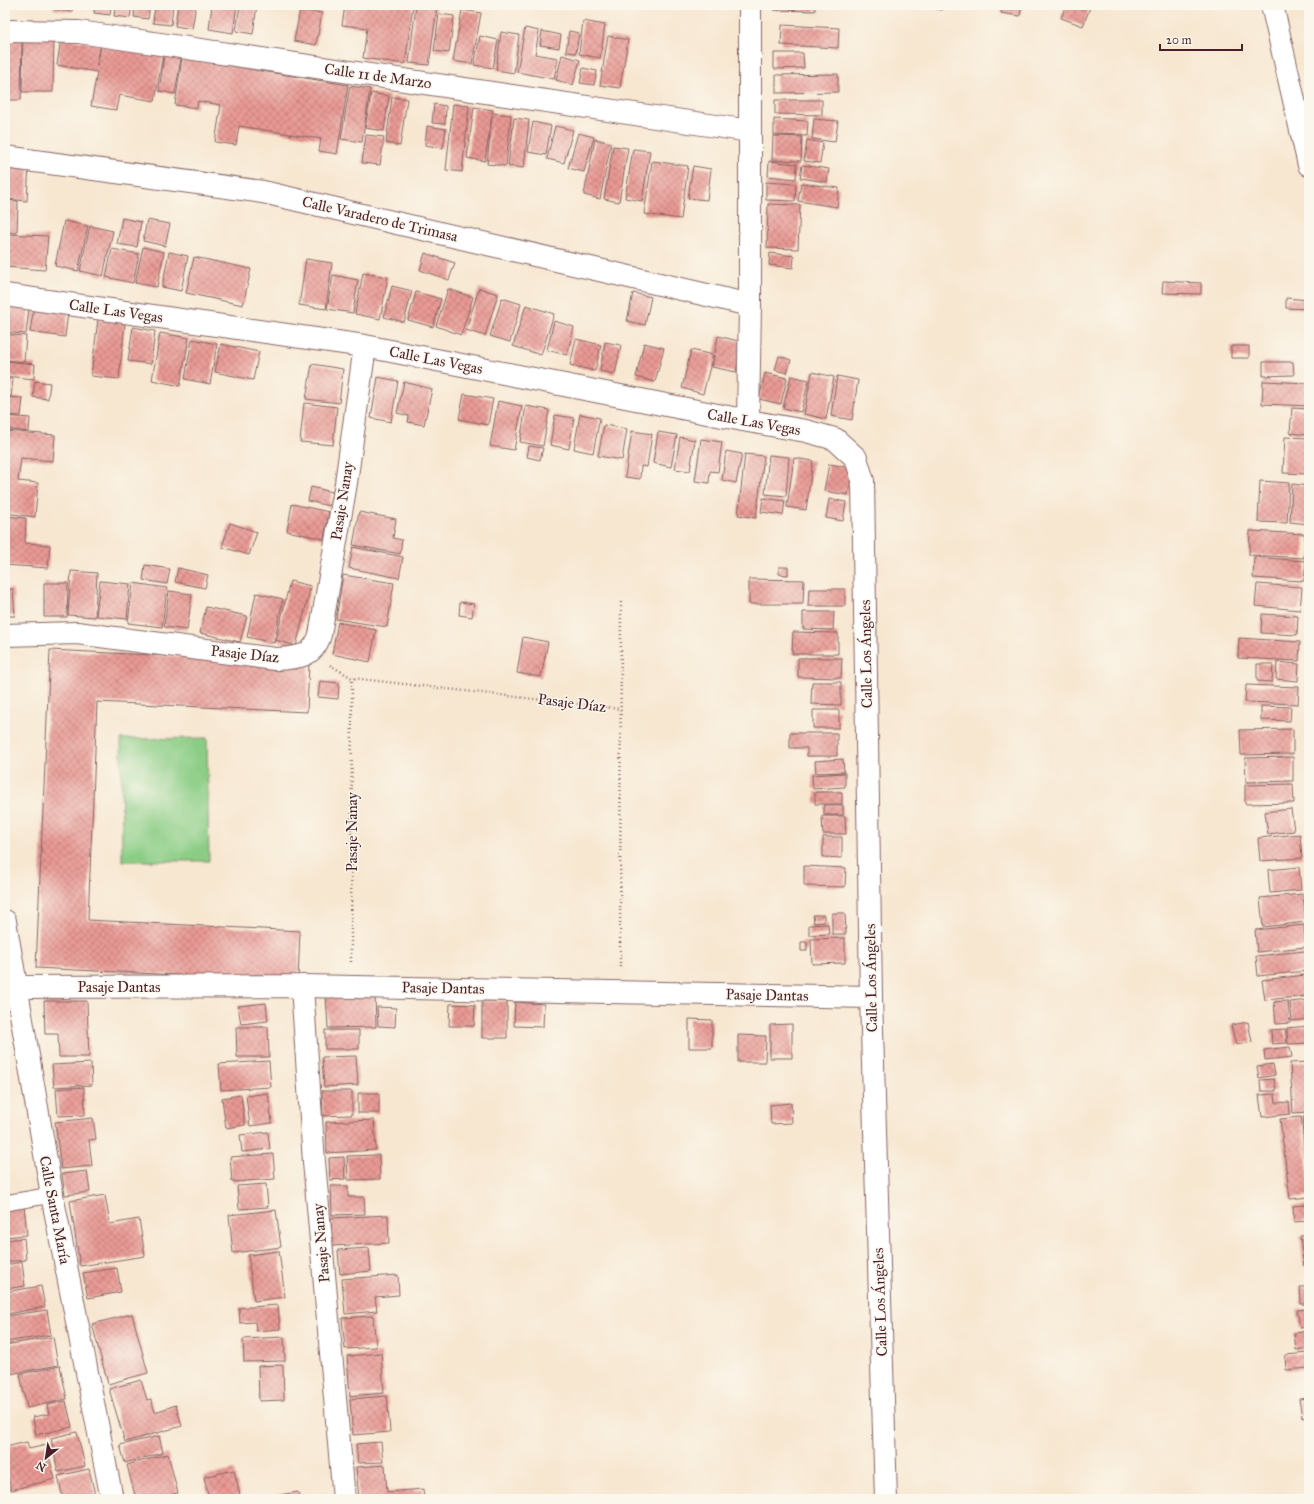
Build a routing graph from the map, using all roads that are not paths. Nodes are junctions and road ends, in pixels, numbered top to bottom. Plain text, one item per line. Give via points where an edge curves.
1 (750, 5) edge
2 (1272, 5) edge
3 (5, 30) edge
4 (750, 131) junction
5 (5, 157) edge
6 (1309, 165) edge
7 (5, 295) edge
8 (750, 305) junction
9 (365, 346) junction
10 (748, 421) junction
11 (856, 458) joint
12 (5, 635) edge
13 (309, 652) joint
14 (5, 921) edge
15 (302, 986) junction
16 (15, 987) junction
17 (871, 997) junction
18 (52, 1195) junction
19 (5, 1203) edge
20 (112, 1499) edge
21 (344, 1499) edge
22 (886, 1499) edge

1 - 4 street
2 - 6 street
3 - 4 street, Calle 11 de Marzo via 79,32
4 - 8 street
5 - 8 street, Calle Varadero de Trimasa via 263,192
7 - 9 street, Calle Las Vegas
8 - 10 street
9 - 10 street, Calle Las Vegas
9 - 13 street, Pasaje Nanay via 346,483 320,635 317,646
10 - 11 street, Calle Las Vegas via 835,439
11 - 17 street, Calle Los Ángeles via 863,481
12 - 13 street, Pasaje Díaz via 77,634 275,659 293,658
14 - 16 street, Calle Santa María
15 - 16 street, Pasaje Dantas
15 - 17 street, Pasaje Dantas
15 - 21 street, Pasaje Nanay via 314,1162
16 - 18 street, Calle Santa María
17 - 22 street, Calle Los Ángeles
18 - 19 lane
18 - 20 street, Calle Santa María

